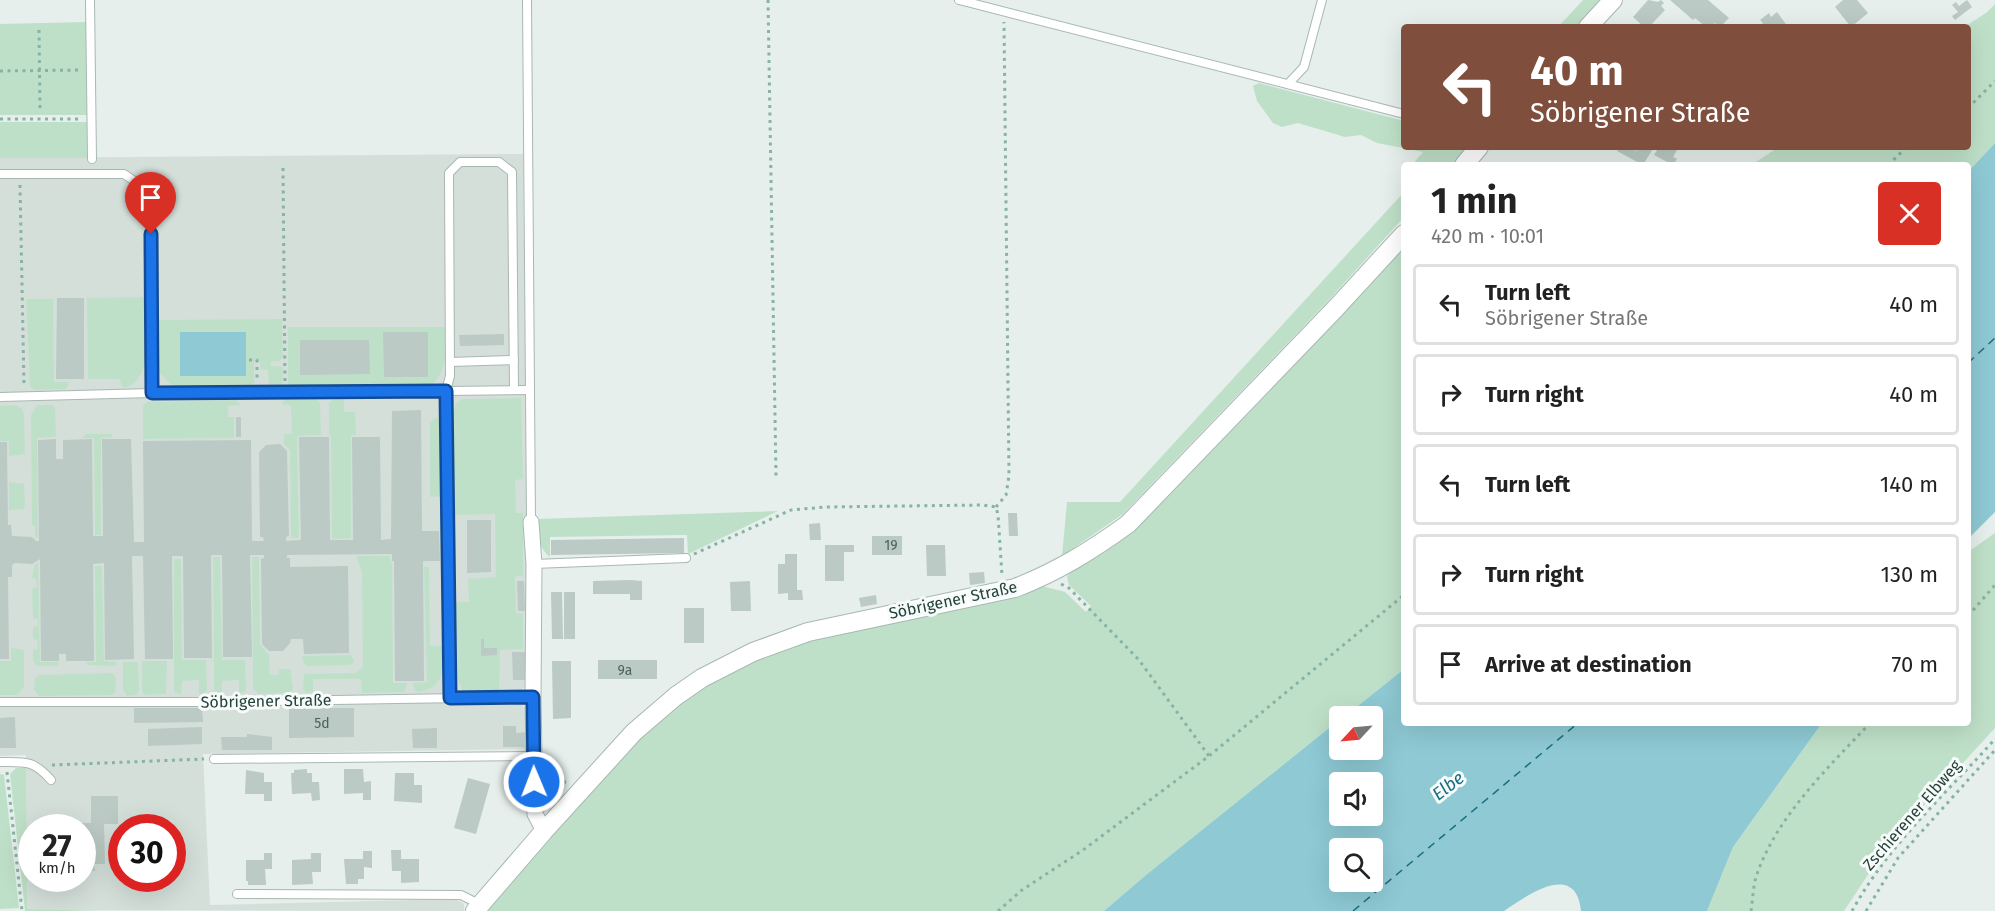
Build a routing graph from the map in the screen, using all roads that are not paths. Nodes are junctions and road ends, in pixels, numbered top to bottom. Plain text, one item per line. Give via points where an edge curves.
1 (90, 0) edge
2 (526, 0) edge
3 (959, 0) edge
4 (1322, 0) edge
5 (1613, 0) edge
6 (1591, 24) edge
7 (1287, 84) junction
8 (1401, 113) edge
9 (1476, 150) edge
10 (92, 159) dead end
11 (1466, 162) edge
12 (0, 174) edge
13 (1401, 237) edge
14 (514, 360) junction
15 (450, 362) junction
16 (514, 390) junction
17 (529, 390) junction
18 (446, 391) junction
19 (152, 393) junction
20 (0, 397) edge
21 (531, 522) joint
22 (686, 558) road end
23 (534, 564) junction
24 (533, 697) junction
25 (450, 698) junction
26 (0, 702) edge
27 (534, 756) junction
28 (214, 759) road end
29 (3, 762) edge
30 (51, 780) dead end
31 (544, 831) junction
32 (237, 894) dead end
33 (477, 908) edge

1 - 10 lane
2 - 17 lane
3 - 7 lane
4 - 7 lane via 1304,67
5 - 6 street
7 - 8 lane
9 - 11 street
12 - 19 lane via 124,174 140,186 151,211
13 - 31 street, Söbrigener Straße via 1128,524 1090,551 1047,576 1002,592 808,632 728,663 676,696 634,732
14 - 15 lane
14 - 15 lane via 512,172 499,162 460,162 448,173
14 - 16 lane
15 - 18 lane
16 - 17 lane
16 - 18 lane
17 - 21 lane
18 - 19 lane
18 - 25 lane
19 - 20 lane
21 - 23 street
22 - 23 lane
23 - 24 street
24 - 25 lane, Söbrigener Straße
24 - 27 street
25 - 26 lane, Söbrigener Straße
27 - 28 lane
27 - 31 street via 535,814
29 - 30 lane via 30,762
31 - 33 street, Söbrigener Straße
32 - 33 lane, Söbrigener Straße via 461,895

